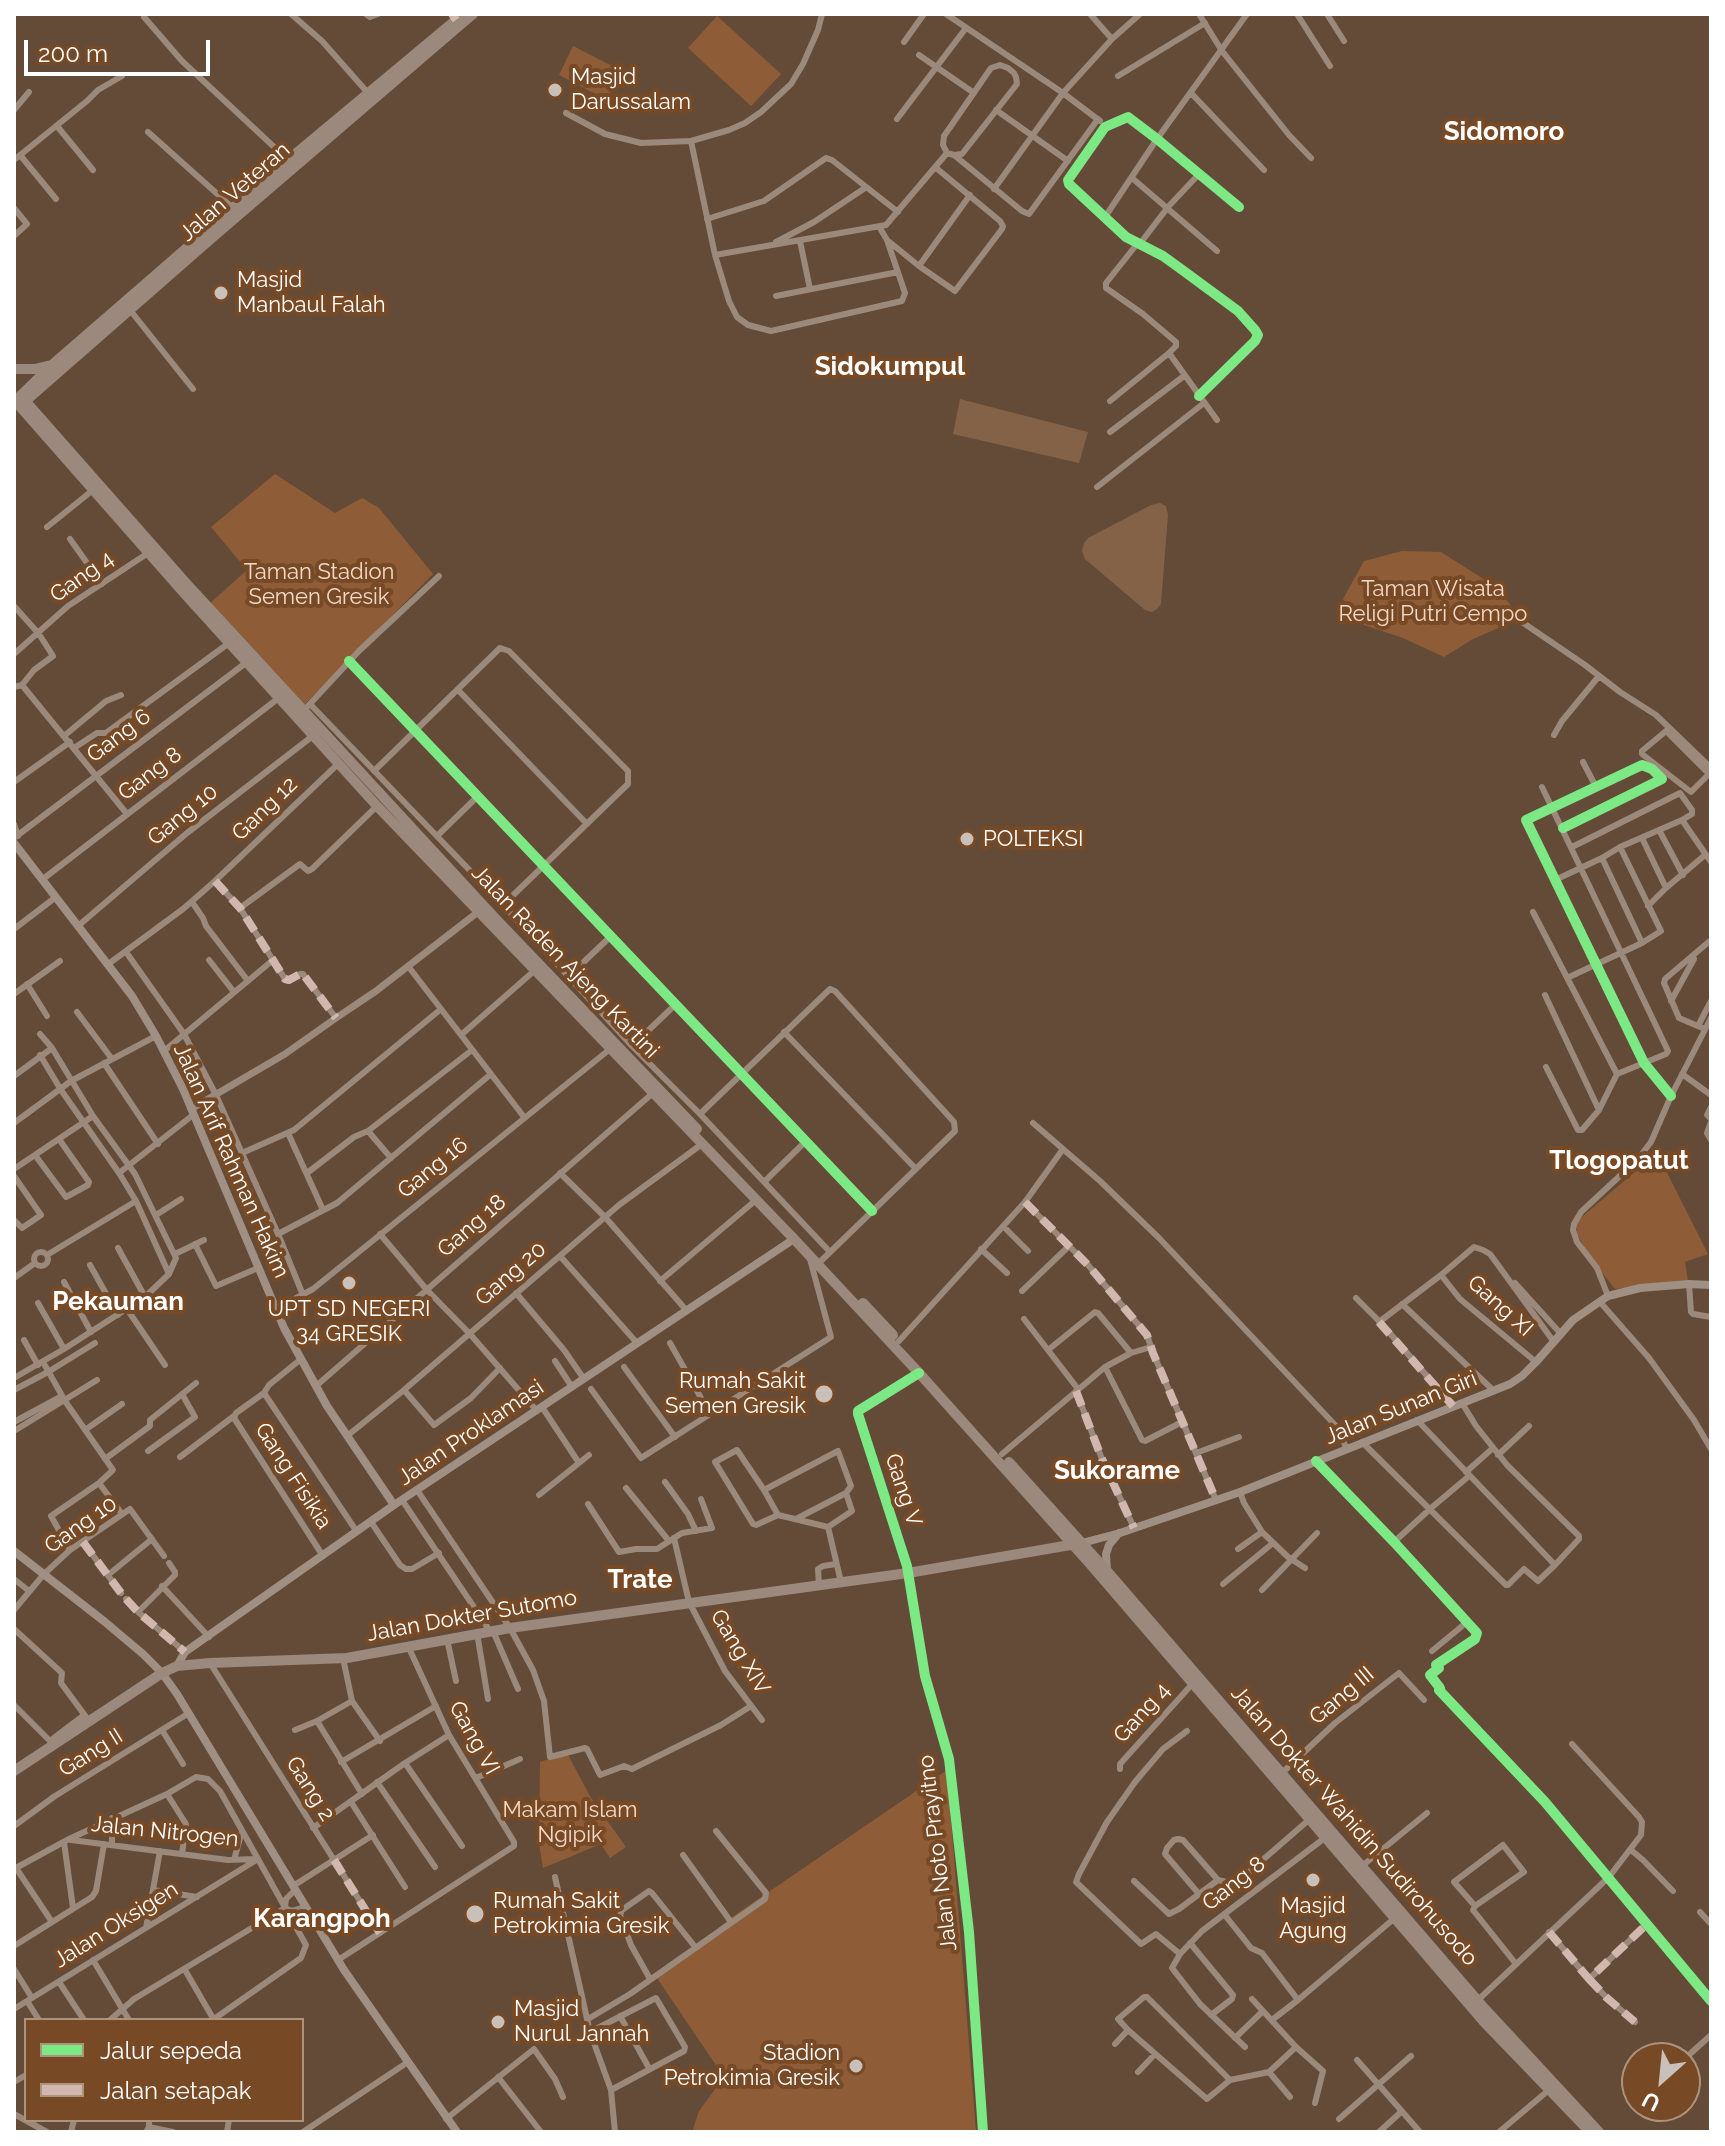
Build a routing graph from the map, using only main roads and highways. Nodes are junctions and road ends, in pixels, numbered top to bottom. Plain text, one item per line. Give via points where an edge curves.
1 (473, 14) edge
2 (457, 16) edge
3 (358, 108) junction
4 (331, 130) junction
5 (53, 364) junction
6 (14, 369) edge
7 (17, 400) edge
8 (15, 839) edge
9 (501, 931) junction
10 (513, 943) junction
11 (794, 1239) junction
12 (1711, 1285) edge
13 (944, 1395) junction
14 (398, 1503) junction
15 (1120, 1533) junction
16 (1078, 1544) junction
17 (14, 1551) edge
18 (1108, 1572) junction
19 (177, 1666) junction
20 (162, 1673) junction
21 (14, 1771) edge
22 (1313, 1816) junction
23 (457, 2132) edge
24 (1590, 2132) edge
25 (1599, 2132) edge

1 - 3 highway, Jalan Veteran
2 - 3 highway, Jalan Veteran via 368,93
3 - 4 highway, Jalan Veteran
4 - 5 highway, Jalan Veteran via 288,160
4 - 7 highway, Jalan Veteran via 130,310
5 - 6 highway
5 - 7 highway, Jalan Veteran
7 - 9 highway, Jalan Raden Ajeng Kartini via 307,707
7 - 9 highway, Jalan Raden Ajeng Kartini via 377,806
8 - 14 main road, Jalan Arif Rahman Hakim via 156,1036 301,1359 347,1436
9 - 10 highway, Jalan Raden Ajeng Kartini
10 - 11 highway, Jalan Raden Ajeng Kartini via 534,971
10 - 13 highway, Jalan Raden Ajeng Kartini via 826,1256
11 - 13 highway, Jalan Raden Ajeng Kartini
11 - 14 main road, Jalan Proklamasi
12 - 15 main road, Jalan Sunan Giri via 1640,1288 1604,1299 1573,1320 1522,1376 1494,1391 1240,1492
13 - 16 highway, Jalan Raden Ajeng Kartini
13 - 16 highway, Jalan Raden Ajeng Kartini
14 - 19 main road, Jalan Proklamasi via 185,1652
15 - 16 main road, Jalan Sunan Giri
15 - 18 main road via 1106,1554
16 - 18 highway, Jalan Dokter Wahidin Sudirohusodo
16 - 19 highway, Jalan Dokter Sutomo via 477,1633 343,1658
16 - 22 highway, Jalan Dokter Wahidin Sudirohusodo
17 - 20 main road
18 - 22 highway, Jalan Dokter Wahidin Sudirohusodo
19 - 20 highway, Jalan Dokter Sutomo
20 - 21 highway, Jalan Dokter Sutomo via 86,1717
20 - 23 main road via 338,1960
22 - 24 highway, Jalan Dokter Wahidin Sudirohusodo via 1484,2022
22 - 25 highway, Jalan Dokter Wahidin Sudirohusodo

